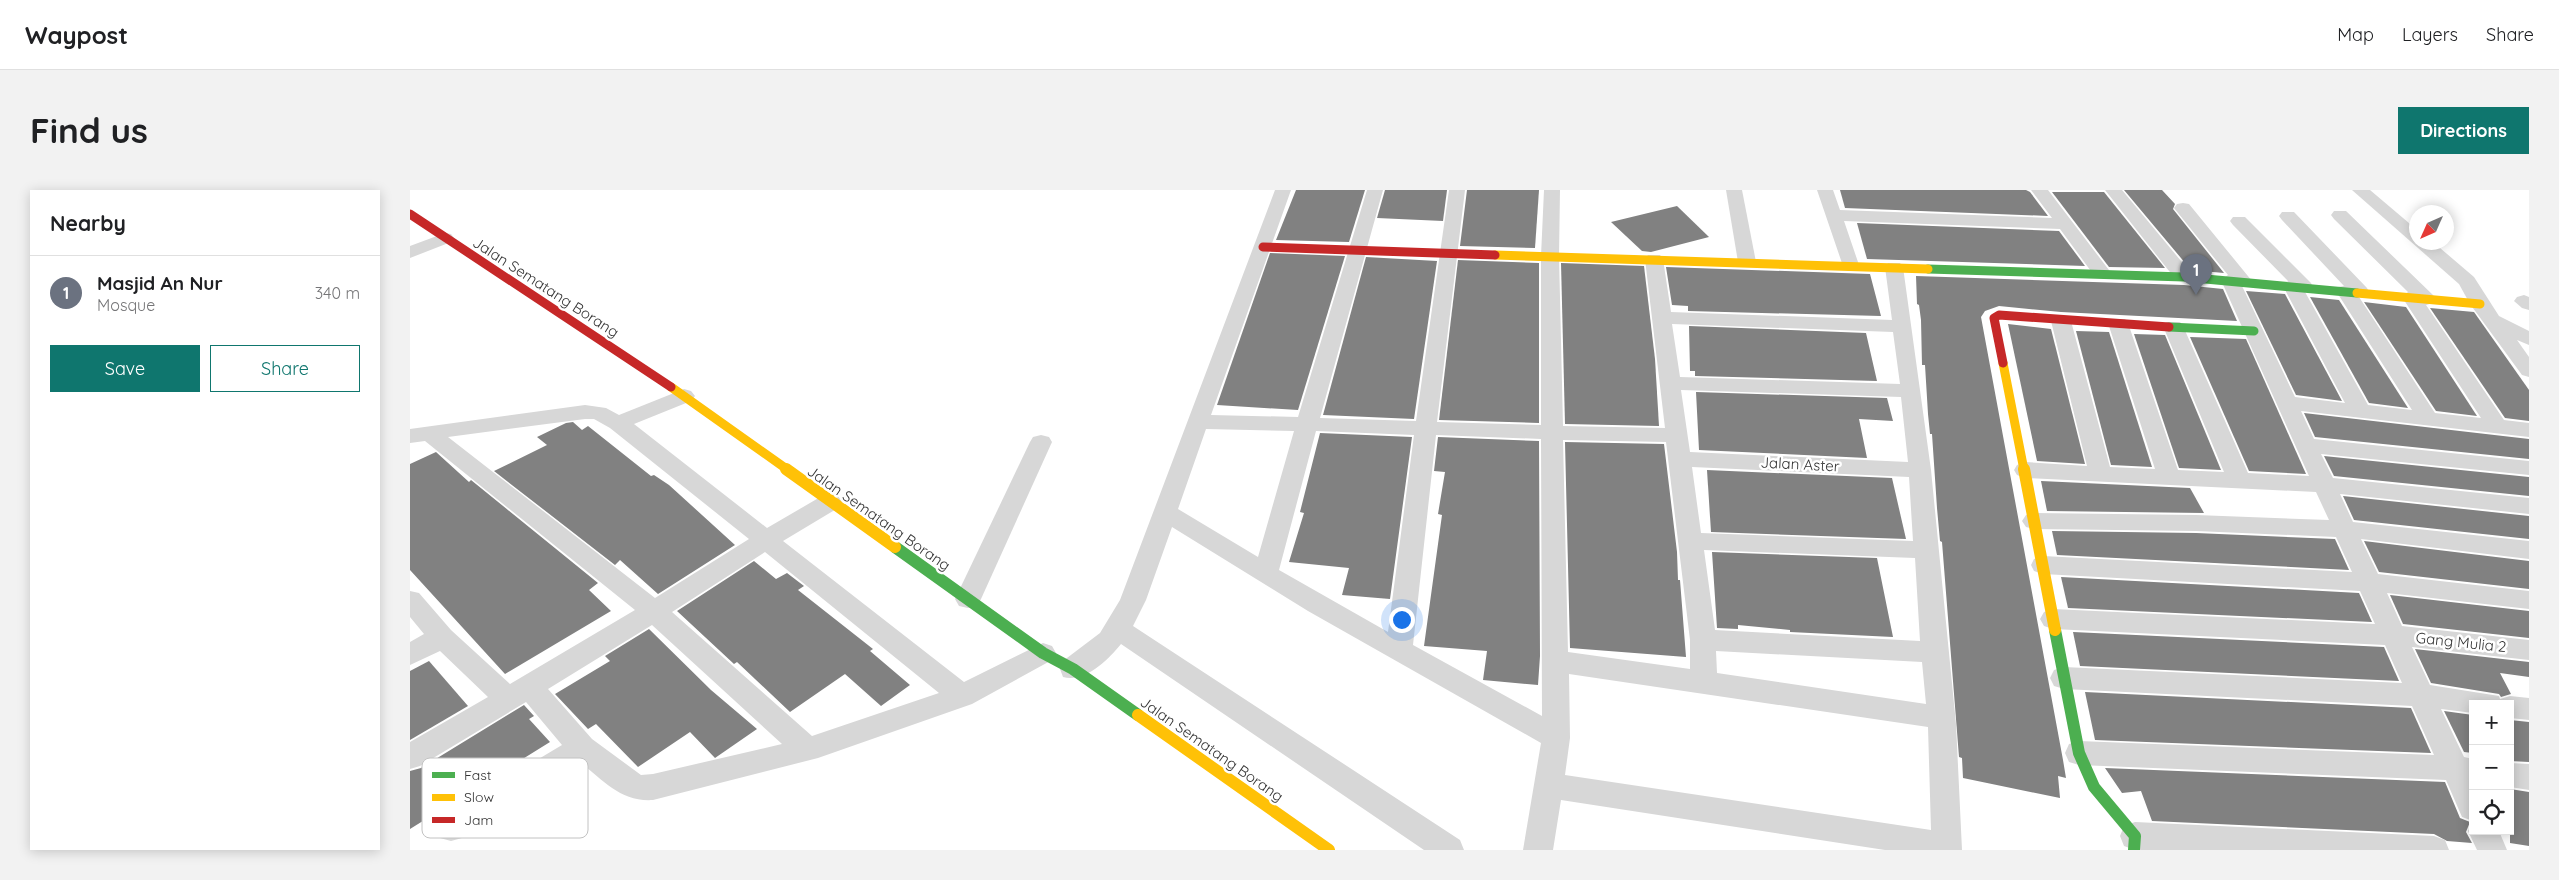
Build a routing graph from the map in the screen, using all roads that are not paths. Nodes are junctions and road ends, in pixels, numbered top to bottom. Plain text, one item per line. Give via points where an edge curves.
1 (1283, 190) edge
2 (1374, 190) edge
3 (1457, 190) edge
4 (1552, 190) edge
5 (1734, 190) edge
6 (1825, 190) edge
7 (2039, 190) edge
8 (2114, 190) edge
9 (2360, 190) edge
10 (2183, 208) dead end
11 (410, 214) edge
12 (1834, 215) junction
13 (2340, 215) dead end
14 (2288, 216) dead end
15 (2238, 221) dead end
16 (2065, 224) junction
17 (2409, 232) edge
18 (445, 238) junction
19 (1264, 248) junction
20 (1359, 250) junction
21 (2431, 250) edge
22 (1447, 253) junction
23 (410, 254) edge
24 (1550, 256) junction
25 (1654, 259) junction
26 (1747, 262) junction
27 (1850, 265) junction
28 (1894, 267) junction
29 (2102, 274) junction
30 (2184, 277) junction
31 (2237, 280) junction
32 (2298, 286) junction
33 (2353, 292) junction
34 (2419, 298) junction
35 (2486, 311) junction
36 (1662, 318) junction
37 (2061, 321) junction
38 (2118, 323) junction
39 (1902, 326) junction
40 (2174, 326) junction
41 (2254, 331) junction
42 (2529, 339) edge
43 (2529, 371) edge
44 (1670, 383) junction
45 (1912, 391) junction
46 (684, 396) junction
47 (2287, 402) junction
48 (2360, 411) junction
49 (2428, 418) junction
50 (624, 420) junction
51 (1199, 422) junction
52 (1306, 424) junction
53 (2497, 426) junction
54 (1426, 428) junction
55 (2529, 430) edge
56 (1551, 433) junction
57 (419, 435) edge
58 (1677, 435) junction
59 (1041, 442) dead end
60 (2306, 445) junction
61 (1680, 459) junction
62 (2529, 468) edge
63 (1920, 470) junction
64 (2025, 470) junction
65 (2101, 475) junction
66 (2169, 476) junction
67 (2240, 482) junction
68 (2325, 485) junction
69 (2529, 506) edge
70 (820, 507) junction
71 (1166, 513) junction
72 (2034, 521) junction
73 (2345, 529) junction
74 (772, 536) junction
75 (1690, 541) junction
76 (1925, 550) junction
77 (2529, 550) edge
78 (2043, 566) junction
79 (1266, 573) junction
80 (2369, 582) junction
81 (968, 599) junction
82 (410, 600) edge
83 (2529, 600) edge
84 (654, 611) junction
85 (2053, 619) junction
86 (1119, 630) junction
87 (2394, 635) junction
88 (442, 637) junction
89 (1703, 640) junction
90 (1399, 650) junction
91 (2529, 650) edge
92 (1934, 652) junction
93 (410, 656) edge
94 (1037, 657) junction
95 (1554, 661) junction
96 (1073, 669) junction
97 (2064, 678) junction
98 (1703, 682) junction
99 (519, 692) junction
100 (2421, 695) junction
101 (962, 696) junction
102 (2469, 701) edge
103 (2514, 707) edge
104 (2529, 709) edge
105 (1941, 718) junction
106 (1556, 738) junction
107 (582, 747) junction
108 (808, 750) junction
109 (2079, 753) junction
110 (410, 757) edge
111 (564, 758) edge
112 (2464, 768) edge
113 (2514, 775) edge
114 (2529, 777) edge
115 (1548, 785) junction
116 (2469, 790) edge
117 (2486, 835) edge
118 (2135, 843) edge
119 (1947, 848) edge
120 (1329, 850) edge
121 (1449, 850) edge
122 (1538, 850) edge
123 (2434, 850) edge
124 (2492, 850) edge

1 - 19 street
2 - 20 street
3 - 22 street
4 - 24 street
5 - 26 street
6 - 12 street
7 - 16 street
8 - 30 street
9 - 17 street
10 - 31 street
11 - 18 street, Jalan Sematang Borang
12 - 16 street
12 - 27 street
13 - 34 street
14 - 33 street
15 - 32 street
16 - 29 street
18 - 23 street
18 - 46 street, Jalan Sematang Borang
19 - 20 street
19 - 51 street
20 - 22 street
20 - 52 street
21 - 35 street via 2467,281
22 - 24 street
22 - 54 street
24 - 25 street
24 - 56 street
25 - 26 street
25 - 36 street
26 - 27 street
27 - 28 street
28 - 29 street
28 - 39 street
29 - 30 street
30 - 31 street
31 - 32 street
31 - 41 street
32 - 33 street
32 - 48 street
33 - 34 street
33 - 49 street
34 - 35 street
34 - 53 street
35 - 42 street
35 - 43 street
36 - 39 street
36 - 44 street
37 - 38 street
37 - 64 street via 1998,315 1994,318
37 - 65 street
38 - 40 street
38 - 66 street
39 - 45 street
40 - 41 street
40 - 67 street
41 - 47 street
44 - 45 street
44 - 58 street
45 - 63 street
46 - 50 street
46 - 70 street, Jalan Sematang Borang
47 - 48 street
47 - 60 street
48 - 49 street
49 - 53 street
50 - 57 street via 585,412
50 - 74 street
51 - 52 street
51 - 71 street
52 - 54 street
52 - 79 street
53 - 55 street
54 - 56 street
54 - 90 street
56 - 58 street
56 - 95 street
57 - 84 street
58 - 61 street
59 - 81 street
60 - 62 street
60 - 68 street
61 - 63 street, Jalan Aster
61 - 75 street
63 - 76 street
64 - 65 street
64 - 72 street
65 - 66 street
66 - 67 street
67 - 68 street
68 - 69 street
68 - 73 street
70 - 74 street
70 - 81 street, Jalan Sematang Borang
71 - 79 street
71 - 86 street
72 - 73 street
72 - 78 street
73 - 77 street
73 - 80 street
74 - 84 street
74 - 101 street
75 - 76 street
75 - 89 street
76 - 92 street
78 - 80 street
78 - 85 street
79 - 90 street
80 - 83 street
80 - 87 street
81 - 94 street, Jalan Sematang Borang
82 - 88 street
84 - 99 street
84 - 108 street
85 - 87 street, Gang Mulia 2
85 - 97 street
86 - 96 street via 1094,656
86 - 121 street
87 - 91 street, Gang Mulia 2
87 - 100 street
88 - 93 street
88 - 99 street
89 - 92 street
89 - 98 street
90 - 106 street
92 - 105 street
94 - 96 street, Jalan Sematang Borang
94 - 101 street
95 - 98 street
95 - 106 street
96 - 120 street, Jalan Sematang Borang
97 - 100 street
97 - 109 street
98 - 105 street
99 - 107 street via 546,708
99 - 110 street
100 - 102 street
100 - 112 street
101 - 108 street
103 - 104 street
105 - 119 street
106 - 115 street
107 - 108 street via 638,788
107 - 111 street
109 - 112 street
109 - 118 street via 2094,788
112 - 116 street
113 - 114 street
115 - 119 street
115 - 122 street
117 - 124 street
118 - 123 street

